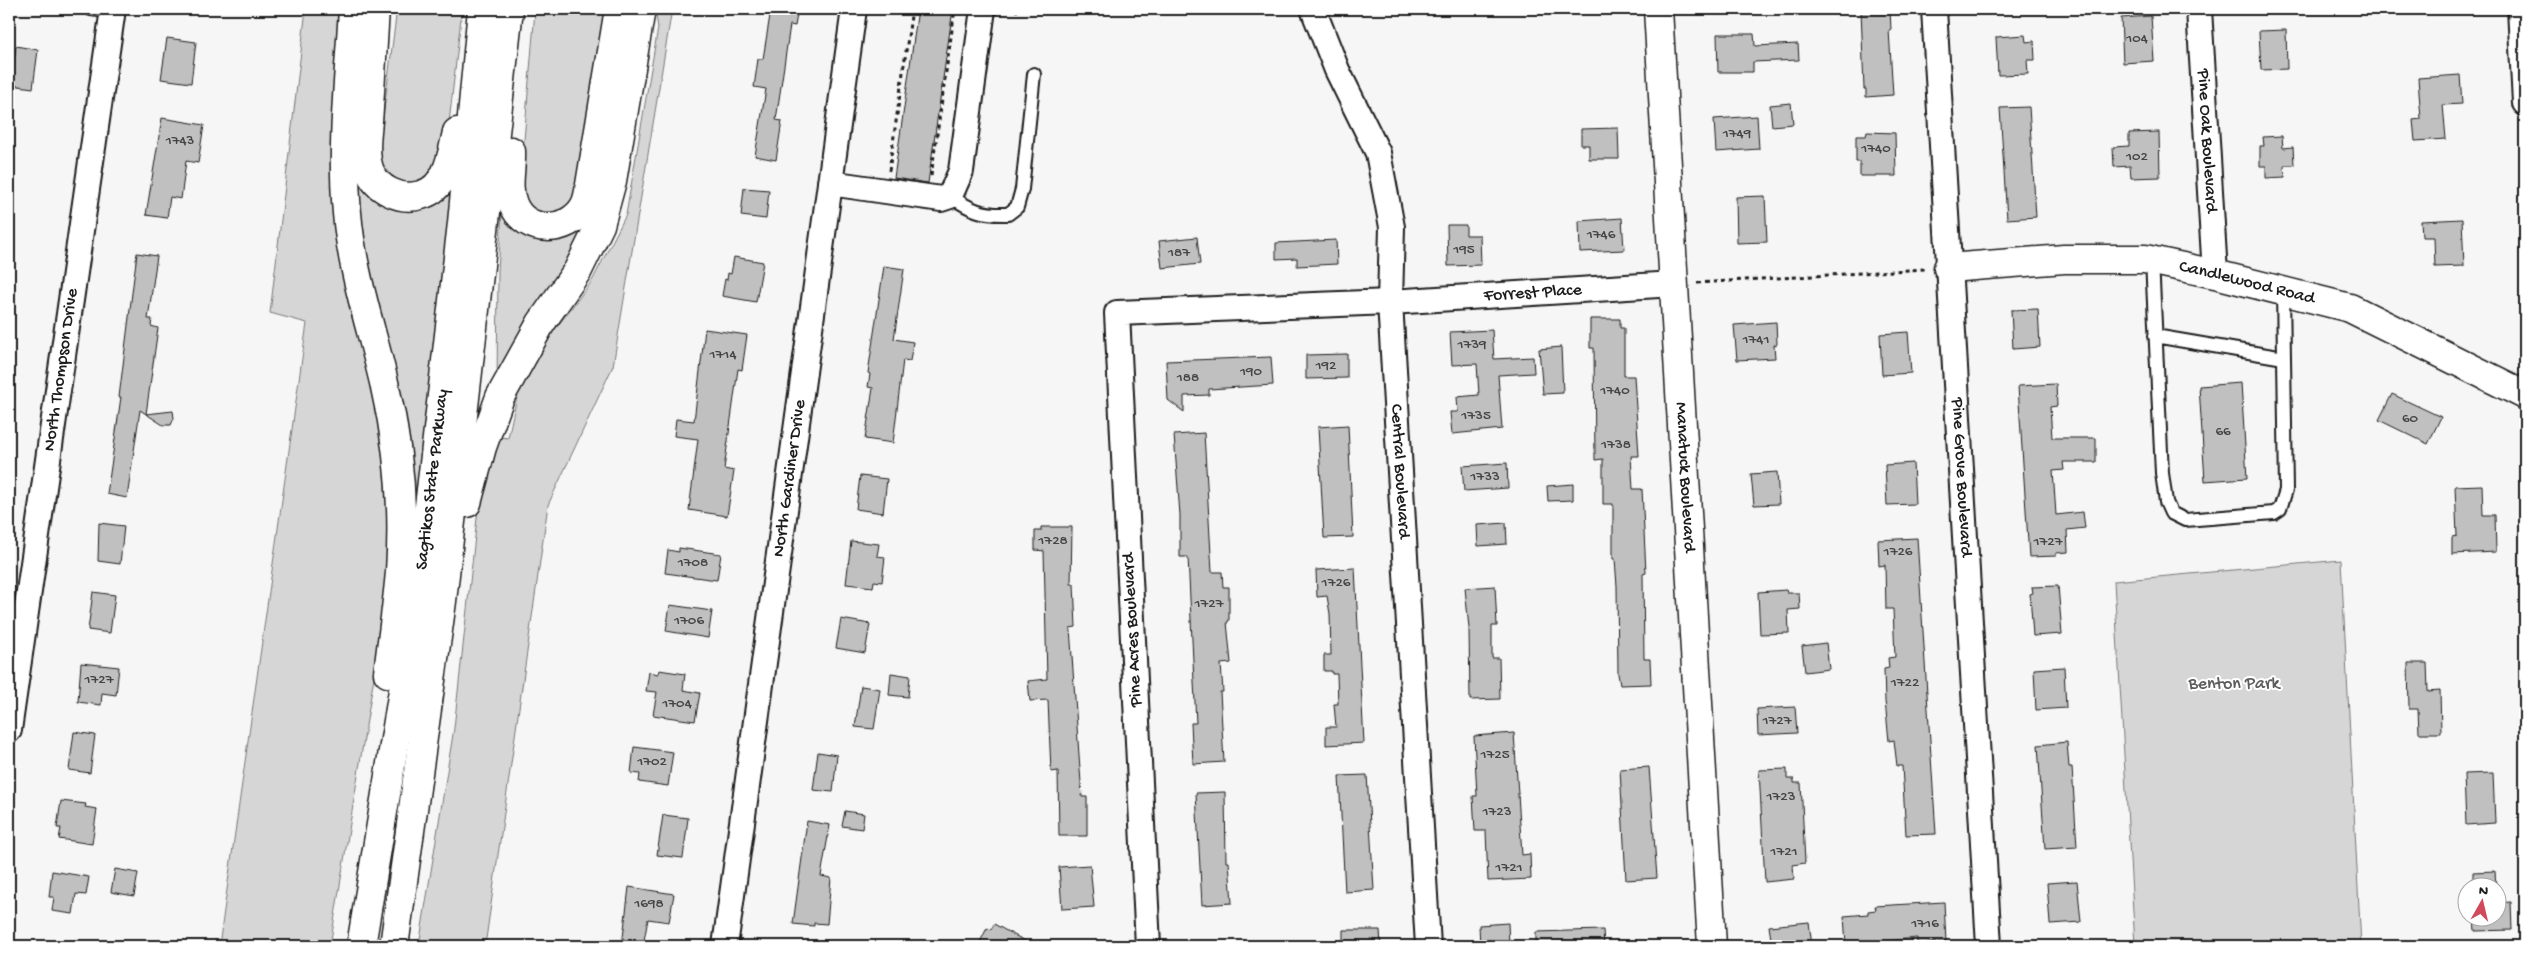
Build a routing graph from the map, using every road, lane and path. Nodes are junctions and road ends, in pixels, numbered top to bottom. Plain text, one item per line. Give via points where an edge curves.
1 (353, 9) edge
2 (375, 9) edge
3 (509, 9) edge
4 (618, 9) edge
5 (641, 9) edge
6 (854, 9) edge
7 (912, 9) edge
8 (955, 9) edge
9 (983, 9) edge
10 (1313, 9) edge
11 (1658, 9) edge
12 (1934, 9) edge
13 (2199, 9) edge
14 (2520, 9) edge
15 (106, 10) edge
16 (482, 16) edge
17 (506, 46) junction
18 (1034, 74) dead end
19 (2525, 103) edge
20 (830, 183) junction
21 (886, 191) junction
22 (939, 196) junction
23 (2152, 260) junction
24 (1948, 268) junction
25 (2216, 274) junction
26 (1674, 284) junction
27 (2283, 291) junction
28 (1390, 302) junction
29 (1117, 313) joint
30 (2155, 336) junction
31 (2284, 358) junction
32 (2525, 395) edge
33 (442, 601) junction
34 (9, 730) edge
35 (382, 822) junction
36 (361, 946) edge
37 (394, 946) edge
38 (725, 946) edge
39 (1148, 946) edge
40 (1428, 946) edge
41 (1712, 946) edge
42 (1989, 946) edge

1 - 35 main road via 345,156 347,213 357,279 386,387 400,500 400,570 387,676
2 - 16 main road via 366,141 368,168 378,184 405,197 425,194 441,181 446,171
3 - 17 main road, Sagtikos State Parkway
4 - 17 main road via 588,196 578,215 564,224 548,227 530,223 513,205 509,183 511,157
5 - 33 main road via 603,218 588,253 526,348 500,397 482,447
6 - 20 street, North Gardiner Drive
7 - 21 path
8 - 22 path
9 - 22 street via 961,171
10 - 28 street, Central Boulevard via 1337,70 1378,153 1392,227
11 - 26 main road, Manatuck Boulevard
12 - 24 street, Pine Grove Boulevard
13 - 25 street, Pine Oak Boulevard
14 - 19 street
15 - 34 street, North Thompson Drive
16 - 35 main road, Sagtikos State Parkway via 462,223 419,592
17 - 33 main road, Sagtikos State Parkway
18 - 22 lane via 1022,189 1016,207 1008,214 994,215 974,211
20 - 21 street
20 - 38 street, North Gardiner Drive
21 - 22 street
23 - 24 main road, Candlewood Road via 2064,259
23 - 25 main road, Candlewood Road
23 - 30 lane
24 - 26 path
24 - 42 street, Pine Grove Boulevard
25 - 27 main road, Candlewood Road
26 - 28 street, Forrest Place
26 - 41 main road, Manatuck Boulevard
27 - 31 lane
27 - 32 main road, Candlewood Road via 2350,308
28 - 29 street, Forrest Place
28 - 40 street, Central Boulevard
29 - 39 street, Pine Acres Boulevard
30 - 31 lane
30 - 31 lane via 2166,502 2171,513 2185,520 2274,513 2280,509 2286,490
33 - 37 main road, Sagtikos State Parkway
35 - 36 main road, Sagtikos State Parkway

